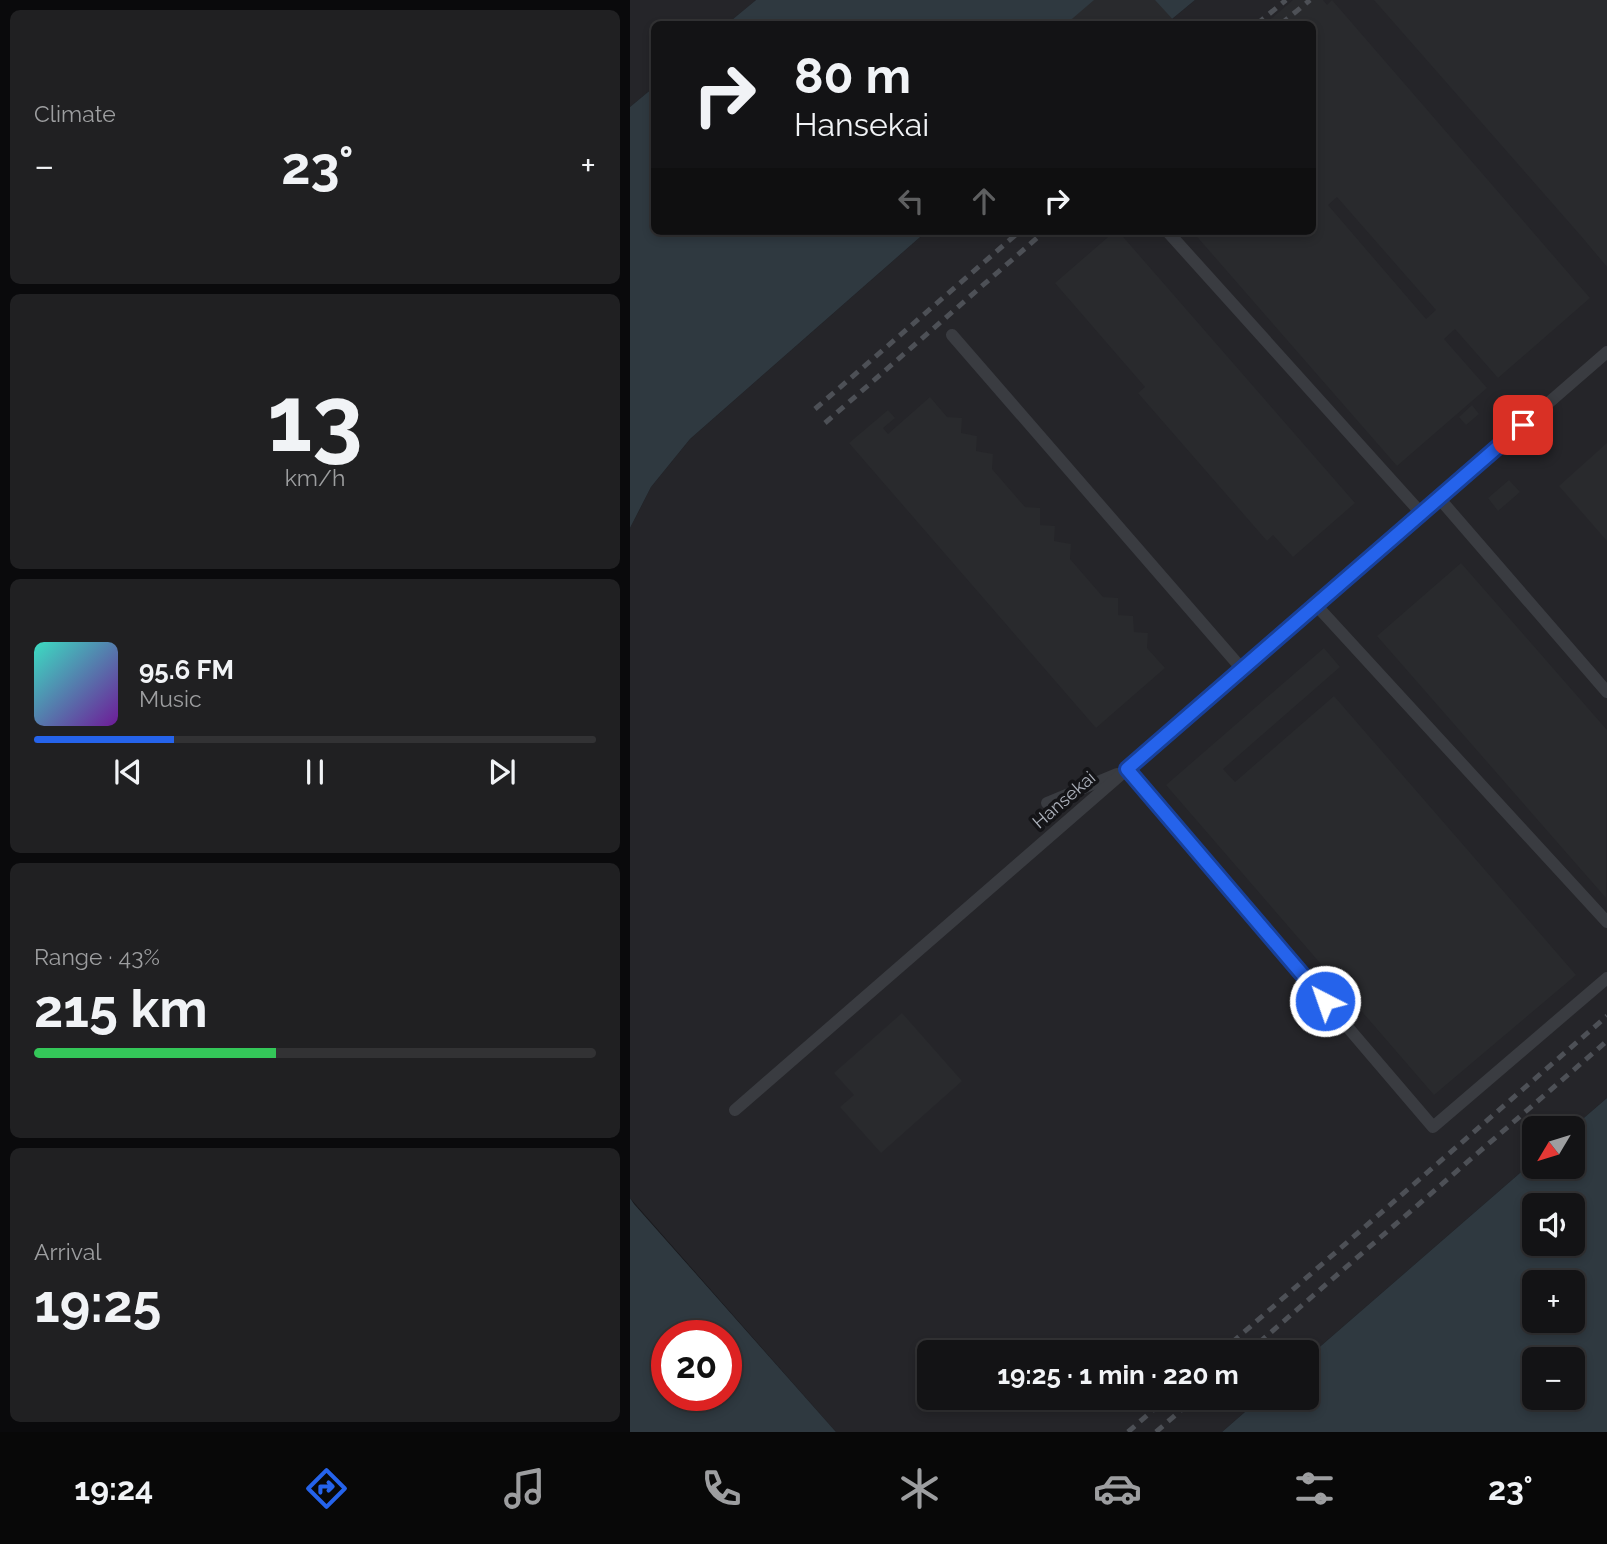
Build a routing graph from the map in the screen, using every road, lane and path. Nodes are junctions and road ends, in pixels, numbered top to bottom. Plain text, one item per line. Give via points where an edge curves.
1 (1171, 235) edge
2 (951, 335) dead end
3 (1607, 352) edge
4 (1439, 498) junction
5 (1421, 513) junction
6 (1316, 604) junction
7 (1242, 669) junction
8 (1607, 692) edge
9 (1127, 769) junction
10 (1047, 803) dead end
11 (1607, 922) edge
12 (1607, 978) edge
13 (735, 1110) dead end

1 - 5 lane
2 - 7 lane
3 - 4 lane, Hansekai
4 - 5 lane, Hansekai
4 - 8 lane
5 - 6 lane, Hansekai
6 - 7 lane, Hansekai
6 - 11 lane
7 - 9 lane, Hansekai
9 - 10 lane
9 - 12 lane via 1433,1127
9 - 13 lane, Hansekai

